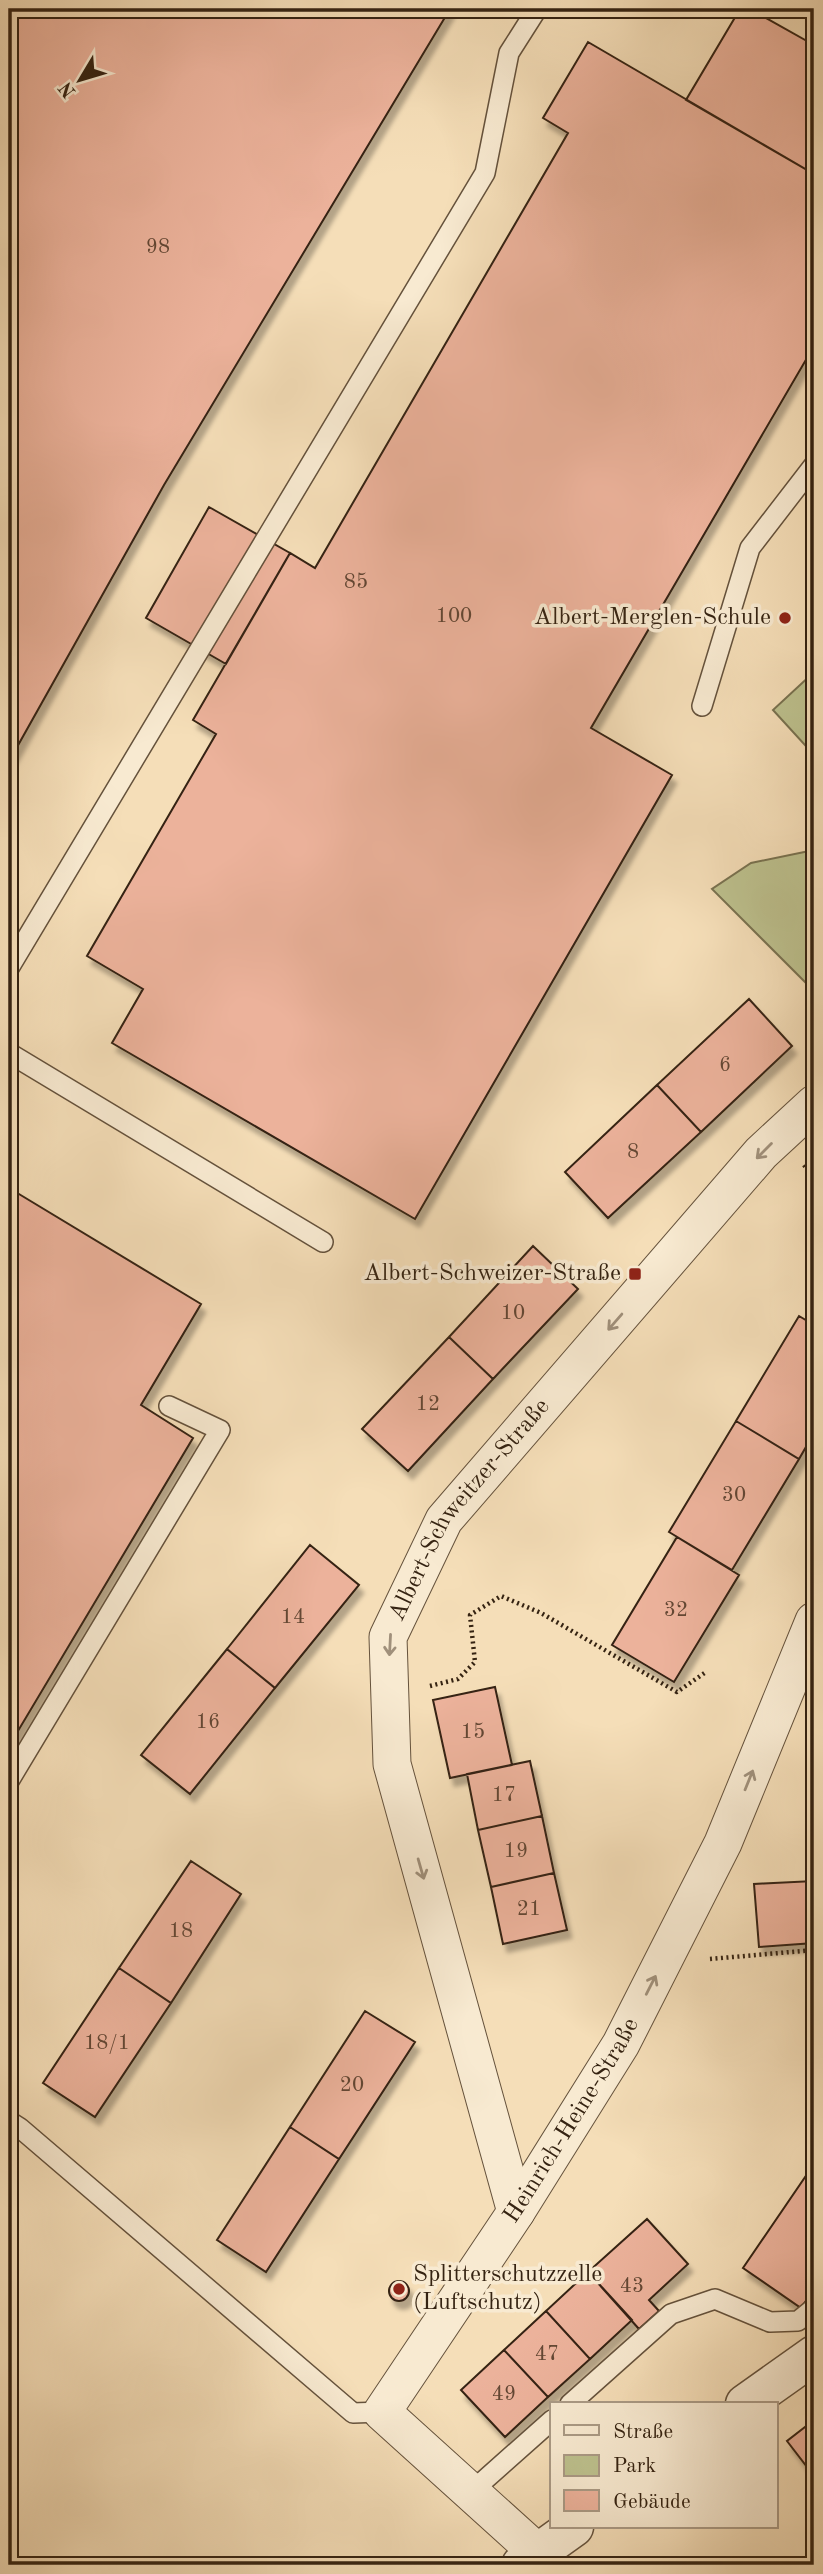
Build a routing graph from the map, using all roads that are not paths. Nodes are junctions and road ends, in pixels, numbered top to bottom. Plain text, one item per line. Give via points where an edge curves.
1 (537, 9) edge
2 (814, 465) edge
3 (702, 706) dead end
4 (9, 968) edge
5 (9, 1053) edge
6 (814, 1104) edge
7 (323, 1242) dead end
8 (169, 1406) dead end
9 (814, 1621) edge
10 (9, 1781) edge
11 (9, 2121) edge
12 (516, 2212) junction
13 (814, 2308) edge
14 (814, 2355) edge
15 (572, 2402) edge
16 (748, 2402) edge
17 (382, 2412) junction
18 (550, 2422) edge
19 (471, 2492) junction
20 (573, 2528) edge
21 (530, 2559) edge

1 - 4 lane via 509,54 485,173
2 - 3 lane via 750,548
5 - 7 lane
6 -> 12 street, Albert-Schweitzer-Straße via 761,1153 444,1520 388,1637 391,1764
8 - 10 lane via 220,1430
12 -> 9 street, Heinrich-Heine-Straße via 621,2045 711,1867
11 - 17 lane via 353,2413
12 - 17 street, Heinrich-Heine-Straße
13 - 15 lane via 798,2321 770,2322 715,2299 671,2314
14 - 16 street
17 - 19 street
18 - 19 lane
19 - 21 street
20 - 21 street

